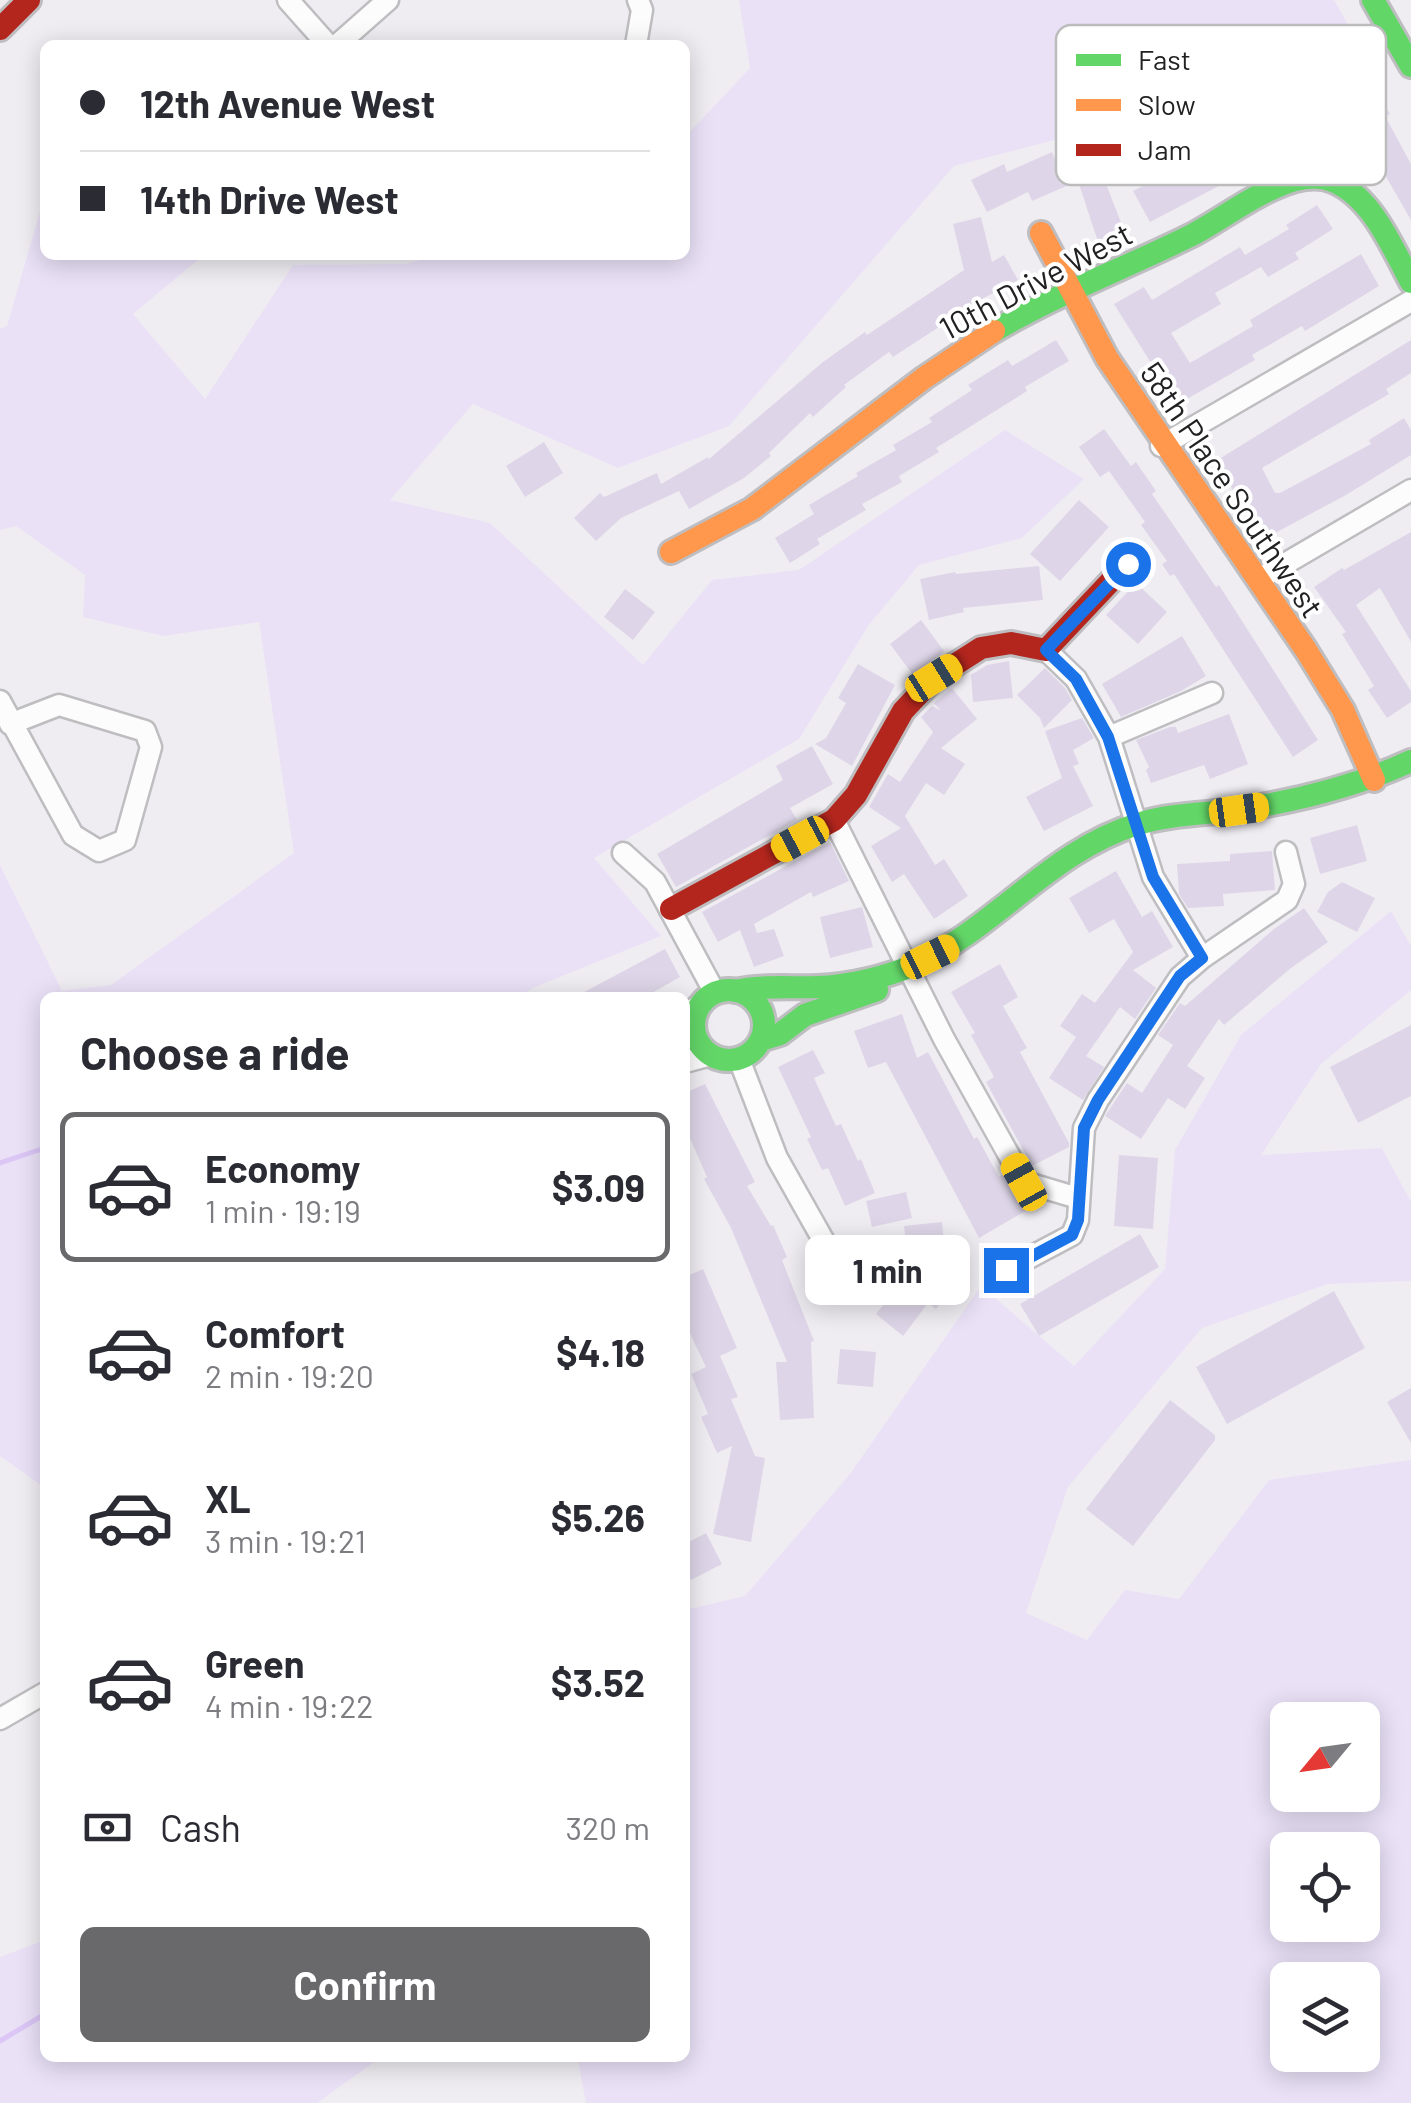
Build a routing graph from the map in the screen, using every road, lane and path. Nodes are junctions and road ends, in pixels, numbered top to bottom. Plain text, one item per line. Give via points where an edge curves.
1 (29, 0) edge
2 (288, 0) edge
3 (388, 0) edge
4 (638, 0) edge
5 (1373, 0) edge
6 (0, 29) edge
7 (324, 40) edge
8 (343, 40) edge
9 (637, 40) edge
10 (1411, 66) edge
11 (1285, 185) edge
12 (1339, 185) edge
13 (1041, 234) dead end
14 (1411, 282) edge
15 (1068, 294) junction
16 (1411, 301) edge
17 (1161, 446) junction
18 (1411, 490) edge
19 (671, 552) dead end
20 (1128, 564) dead end
21 (1259, 579) junction
22 (1046, 650) junction
23 (1212, 693) dead end
24 (0, 701) edge
25 (10, 724) junction
26 (1108, 737) junction
27 (1411, 761) edge
28 (1374, 780) junction
29 (834, 820) junction
30 (1137, 824) junction
31 (1286, 852) dead end
32 (623, 853) dead end
33 (671, 909) junction
34 (1202, 958) junction
35 (910, 967) junction
36 (709, 1001) edge
37 (761, 1040) junction
38 (711, 1056) junction
39 (739, 1059) junction
40 (690, 1061) edge
41 (1078, 1198) junction
42 (850, 1264) dead end
43 (1006, 1270) dead end
44 (40, 1696) edge
45 (0, 1719) edge

1 - 6 street
2 - 7 street
3 - 8 street
4 - 9 street
5 - 10 street
11 - 15 street, 10th Drive West
12 - 14 street, 10th Drive West via 1367,205
13 - 15 street, 58th Place Southwest
15 - 17 street, 58th Place Southwest
15 - 19 street, 10th Drive West via 986,336 747,512
16 - 17 street
17 - 21 street, 58th Place Southwest
18 - 21 street
20 - 22 street
21 - 28 street, 58th Place Southwest via 1344,713
22 - 26 street via 1076,679
22 - 29 street via 1010,643 981,648 934,678 903,712 856,795
23 - 26 street
24 - 25 street
25 - 25 street via 72,835 100,851 125,840 151,746 145,731 59,705
26 - 30 street
27 - 28 street
28 - 30 street via 1273,805
29 - 33 street
29 - 35 street
30 - 34 street via 1153,877
30 - 35 street via 1072,852 951,947
31 - 34 street via 1294,884 1287,900
32 - 33 street via 655,882
33 - 36 street
34 - 41 street via 1180,976 1091,1114
35 - 36 street via 821,988 756,985
35 - 37 street via 889,986 805,1015
35 - 41 street via 1024,1182
36 - 37 street via 748,996 760,1008
36 - 38 street via 694,1029
37 - 39 street
38 - 39 street
38 - 40 street
39 - 42 street via 778,1158 826,1245
41 - 43 street via 1072,1235
44 - 45 street

